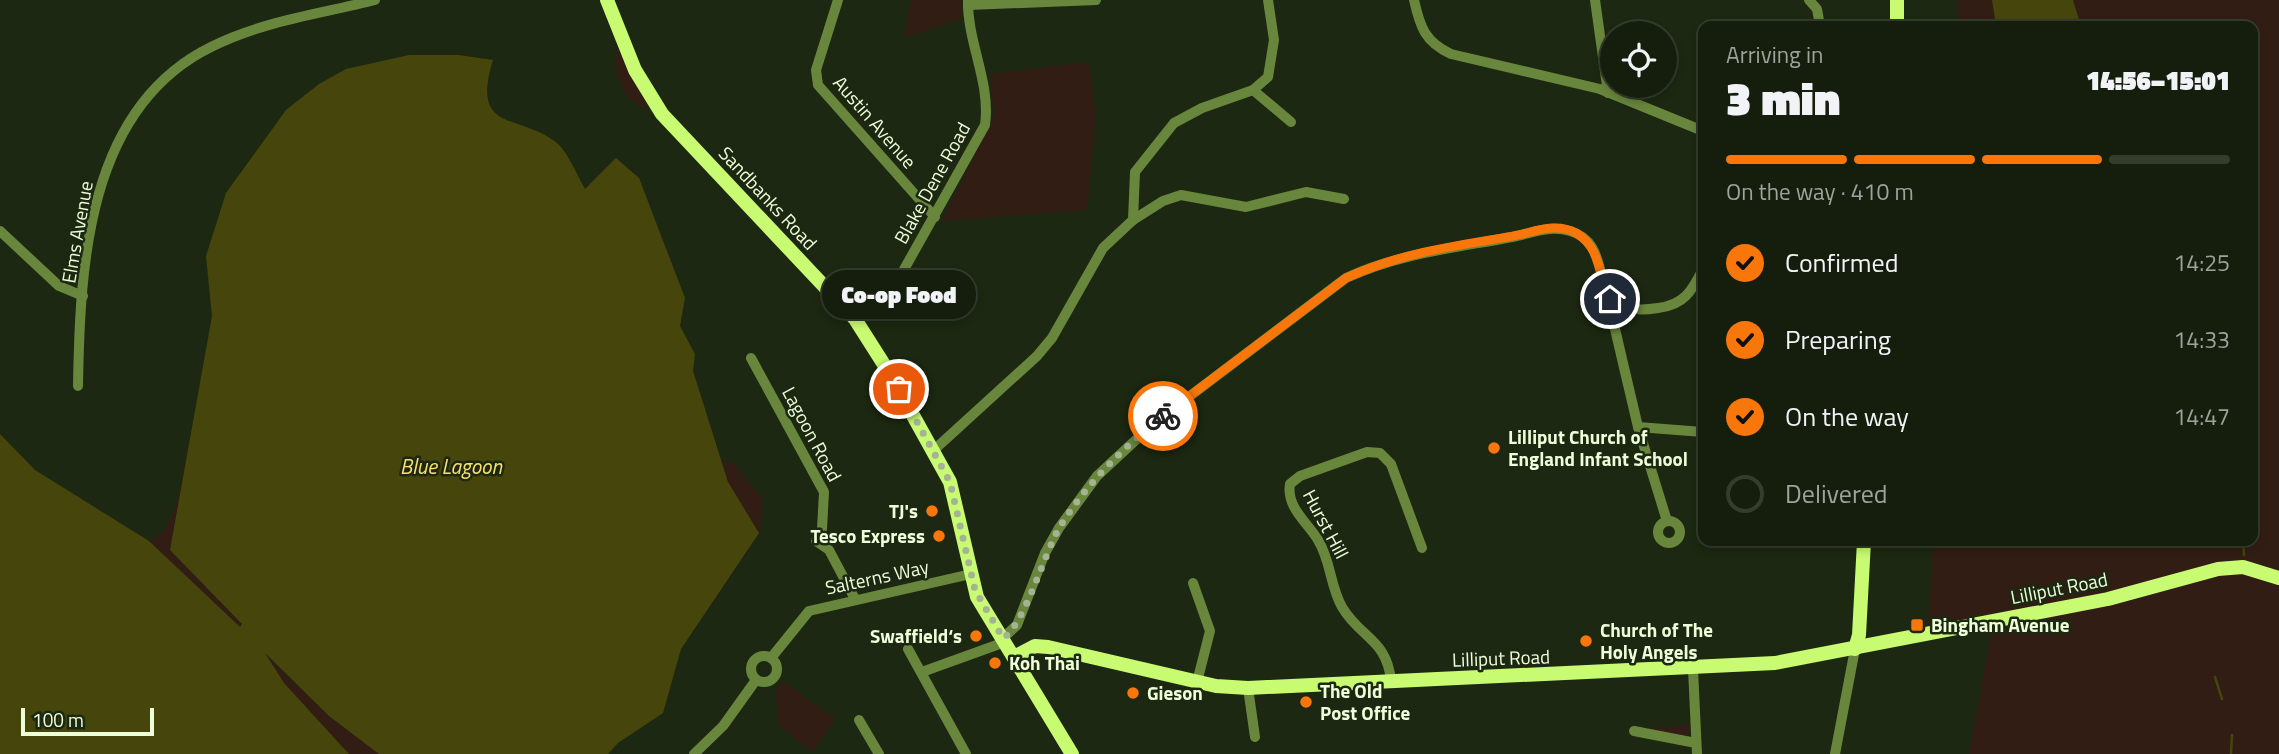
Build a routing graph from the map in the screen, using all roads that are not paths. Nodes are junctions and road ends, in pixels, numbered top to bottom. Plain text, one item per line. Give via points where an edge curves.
1 (375, 0) edge
2 (607, 0) edge
3 (838, 0) edge
4 (1096, 0) edge
5 (1268, 0) edge
6 (1414, 0) edge
7 (1595, 0) edge
8 (1809, 0) edge
9 (1897, 0) edge
10 (1076, 1) edge
11 (968, 3) edge
12 (1819, 21) edge
13 (1897, 21) edge
14 (1600, 36) edge
15 (1253, 90) junction
16 (1600, 91) edge
17 (1620, 98) edge
18 (1291, 122) dead end
19 (1698, 129) edge
20 (1344, 199) dead end
21 (935, 217) junction
22 (1133, 220) junction
23 (0, 231) edge
24 (1698, 278) edge
25 (83, 296) junction
26 (1615, 304) junction
27 (855, 319) junction
28 (751, 358) dead end
29 (78, 386) dead end
30 (1638, 427) junction
31 (1698, 432) edge
32 (935, 449) junction
33 (1667, 521) dead end
34 (1864, 546) edge
35 (1422, 548) dead end
36 (971, 574) junction
37 (2279, 578) edge
38 (1193, 583) dead end
39 (855, 599) junction
40 (1004, 640) junction
41 (908, 649) dead end
42 (1855, 649) junction
43 (1014, 657) junction
44 (771, 658) junction
45 (1693, 669) junction
46 (922, 672) junction
47 (756, 680) junction
48 (1391, 681) junction
49 (1197, 682) junction
50 (1248, 688) junction
51 (859, 720) dead end
52 (1634, 731) dead end
53 (1255, 737) dead end
54 (1696, 748) edge
55 (694, 754) edge
56 (879, 754) edge
57 (966, 754) edge
58 (1072, 754) edge
59 (1835, 754) edge

1 - 25 street, Elms Avenue via 288,20 212,46 156,86 130,118 109,161 96,204
2 - 27 street, Sandbanks Road via 635,70 662,114
3 - 21 street, Austin Avenue via 816,69 818,85
4 - 10 street
5 - 15 street via 1274,40 1272,67
6 - 16 street via 1421,29 1434,46 1462,58
7 - 14 street
8 - 12 street
9 - 13 street
10 - 11 street
11 - 21 street, Blake Dene Road via 987,105 985,125
15 - 18 street
15 - 22 street via 1174,123 1135,172
17 - 19 street
20 - 22 street via 1306,192 1246,207 1181,195
21 - 27 street, Blake Dene Road via 893,287
22 - 32 street via 1103,248 1037,356
23 - 25 street via 59,286
24 - 26 street via 1688,296 1674,306 1636,310
25 - 29 street, Elms Avenue
26 - 30 street via 1611,312
26 - 40 street via 1587,243 1576,233 1555,228 1429,250 1346,278 1153,424 1097,476 1059,527 1017,625
27 - 32 street, Sandbanks Road
28 - 39 street, Lagoon Road via 820,480 825,504 816,541 829,550
30 - 31 street
30 - 33 street
32 - 36 street, Sandbanks Road via 957,503
34 - 42 street
35 - 48 street, Hurst Hill via 1391,464 1380,453 1367,452 1300,476 1290,484 1293,505 1324,550 1342,607 1383,652
36 - 39 street, Salterns Way
36 - 40 street, Sandbanks Road via 981,604
37 - 42 street, Lilliput Road via 2243,567 2218,569 2108,599
38 - 49 street via 1210,631
39 - 44 street, Salterns Way via 809,611
40 - 43 street, Sandbanks Road
40 - 46 street
41 - 46 street
42 - 45 street, Lilliput Road via 1775,663
42 - 59 street
43 - 49 street, Lilliput Road via 1035,646 1048,647
43 - 58 street, Sandbanks Road
44 - 47 street, Salterns Way via 762,656 752,663
44 - 47 street, Salterns Way via 777,668 774,677
45 - 48 street, Lilliput Road
45 - 54 street
46 - 57 street
47 - 55 street, Salterns Way via 723,726
48 - 50 street, Lilliput Road
49 - 50 street, Lilliput Road
50 - 53 street
51 - 56 street
52 - 54 street

